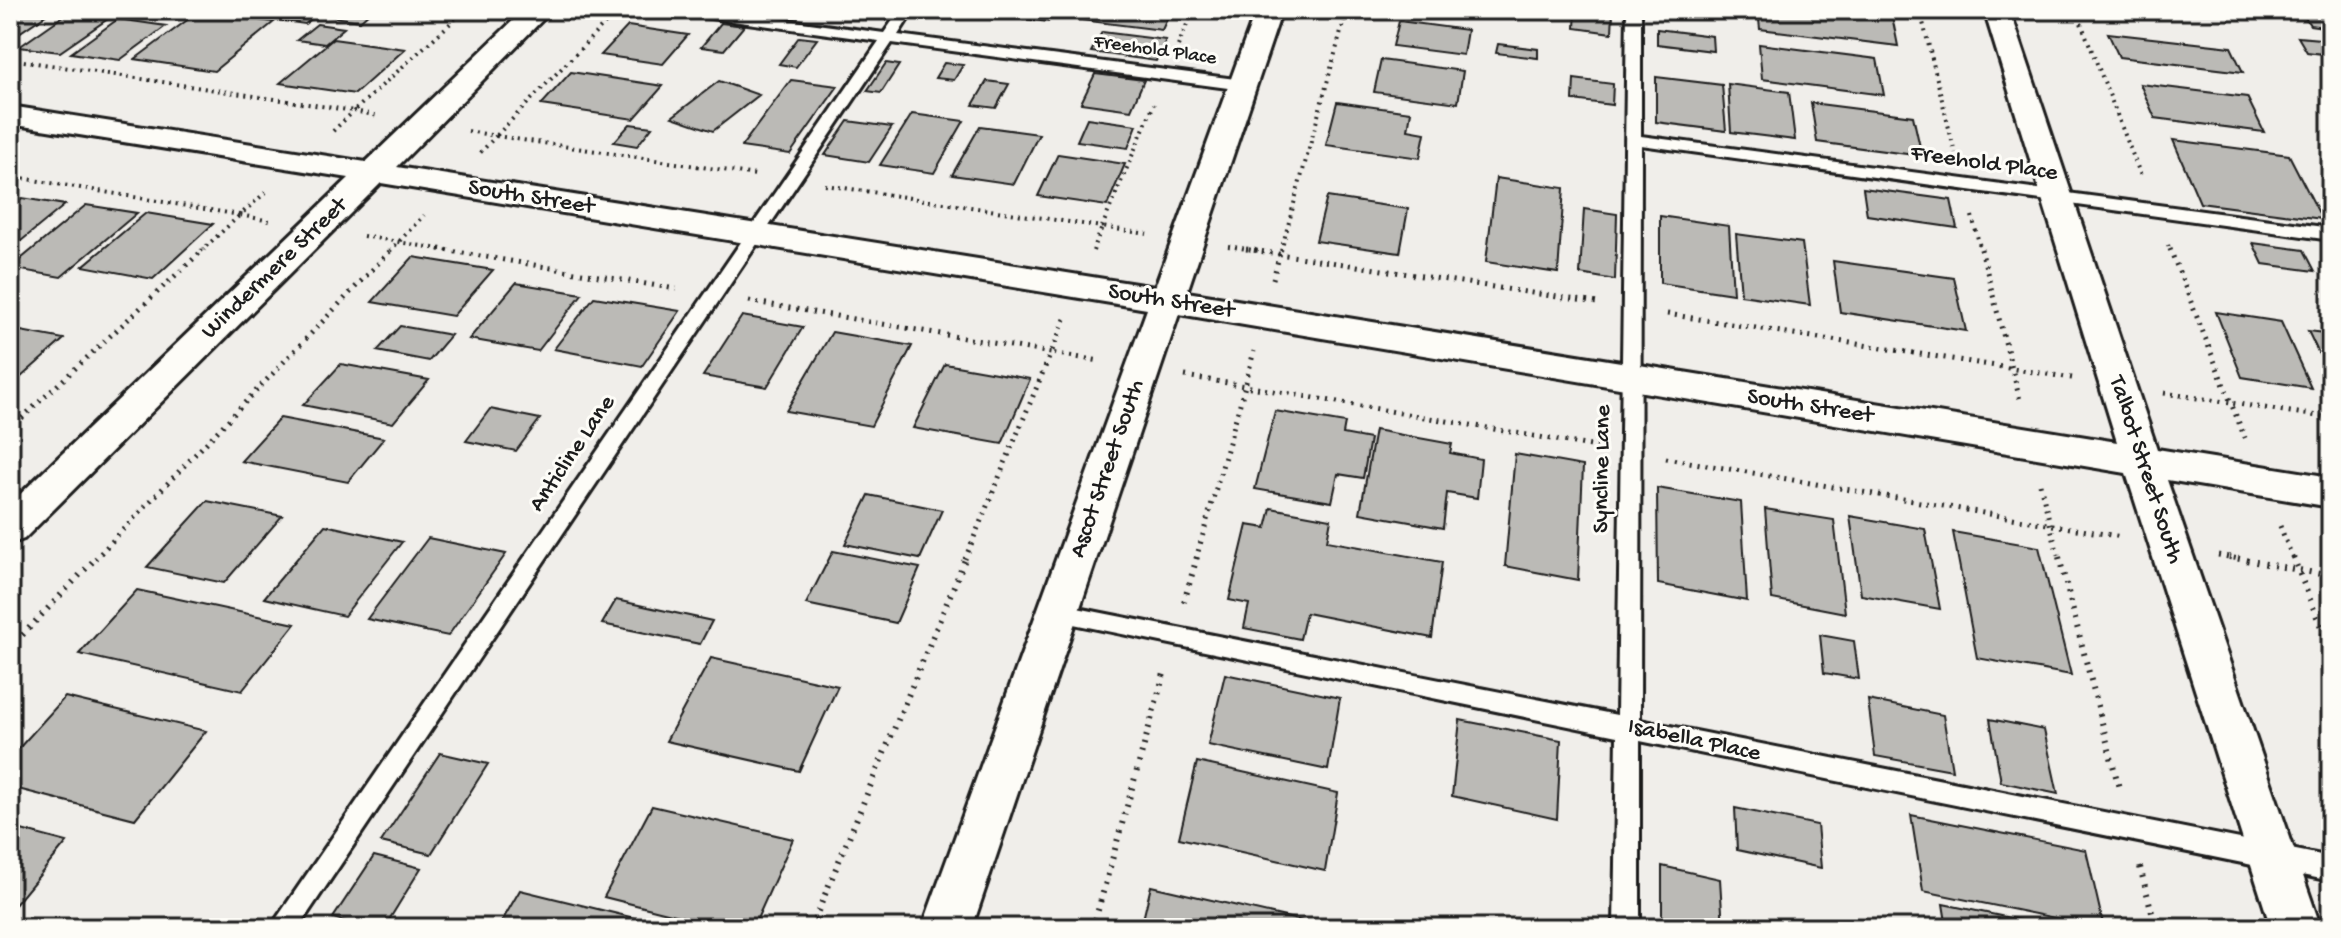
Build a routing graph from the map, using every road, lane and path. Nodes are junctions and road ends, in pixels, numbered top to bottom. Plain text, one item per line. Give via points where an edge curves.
1 (465, 10) edge
2 (539, 10) edge
3 (618, 10) edge
4 (681, 10) edge
5 (907, 10) edge
6 (1193, 10) edge
7 (1269, 10) edge
8 (1347, 10) edge
9 (1634, 10) edge
10 (1997, 10) edge
11 (888, 38) junction
12 (10, 59) edge
13 (1166, 74) junction
14 (1243, 85) junction
15 (10, 115) edge
16 (496, 136) dead end
17 (1631, 139) junction
18 (373, 173) junction
19 (10, 176) edge
20 (2058, 198) junction
21 (1102, 227) dead end
22 (756, 233) junction
23 (2331, 234) edge
24 (399, 242) dead end
25 (1280, 254) dead end
26 (1167, 302) junction
27 (1051, 353) dead end
28 (2012, 368) dead end
29 (1631, 378) junction
30 (1245, 386) dead end
31 (2231, 403) dead end
32 (2331, 418) edge
33 (10, 429) edge
34 (2031, 443) junction
35 (1628, 452) junction
36 (2142, 461) junction
37 (2331, 492) edge
38 (2049, 524) junction
39 (10, 528) edge
40 (2169, 546) junction
41 (2299, 571) junction
42 (2331, 576) edge
43 (1057, 613) junction
44 (10, 648) edge
45 (2331, 652) edge
46 (1628, 727) junction
47 (2130, 831) junction
48 (2273, 858) junction
49 (2331, 869) edge
50 (283, 928) edge
51 (811, 928) edge
52 (947, 928) edge
53 (1627, 928) edge
54 (2156, 928) edge
55 (2296, 928) edge

1 - 12 path via 354,111
2 - 18 street, Windermere Street
3 - 16 path
4 - 11 lane, Freehold Place
5 - 11 lane, Anticline Lane
6 - 13 path
7 - 14 street, Ascot Street South
8 - 25 path
9 - 17 lane, Syncline Lane
10 - 20 street, Talbot Street South
11 - 13 lane, Freehold Place
11 - 22 lane, Anticline Lane
13 - 14 lane, Freehold Place
13 - 21 path
14 - 26 street, Ascot Street South
15 - 18 street, South Street
17 - 20 lane, Freehold Place
17 - 29 lane, Syncline Lane
18 - 22 street, South Street
18 - 39 street, Windermere Street
19 - 33 path via 240,215
20 - 23 lane, Freehold Place
20 - 36 street, Talbot Street South
22 - 26 street, South Street
22 - 50 lane, Anticline Lane
24 - 44 path
26 - 29 street, South Street
26 - 43 street, Ascot Street South
27 - 51 path
28 - 34 path
29 - 34 street, South Street
29 - 35 lane, Syncline Lane
30 - 35 path
31 - 32 path
34 - 36 street, South Street
34 - 38 path
35 - 38 path
35 - 46 lane, Syncline Lane
36 - 37 street, South Street
36 - 40 street, Talbot Street South
38 - 40 path
38 - 47 path
40 - 41 path
40 - 48 street, Talbot Street South
41 - 42 path
41 - 45 path
43 - 46 lane, Isabella Place
43 - 52 street, Ascot Street South
46 - 47 lane, Isabella Place
46 - 53 lane, Syncline Lane
47 - 48 lane, Isabella Place
47 - 54 path
48 - 49 lane, Isabella Place
48 - 55 street, Talbot Street South

